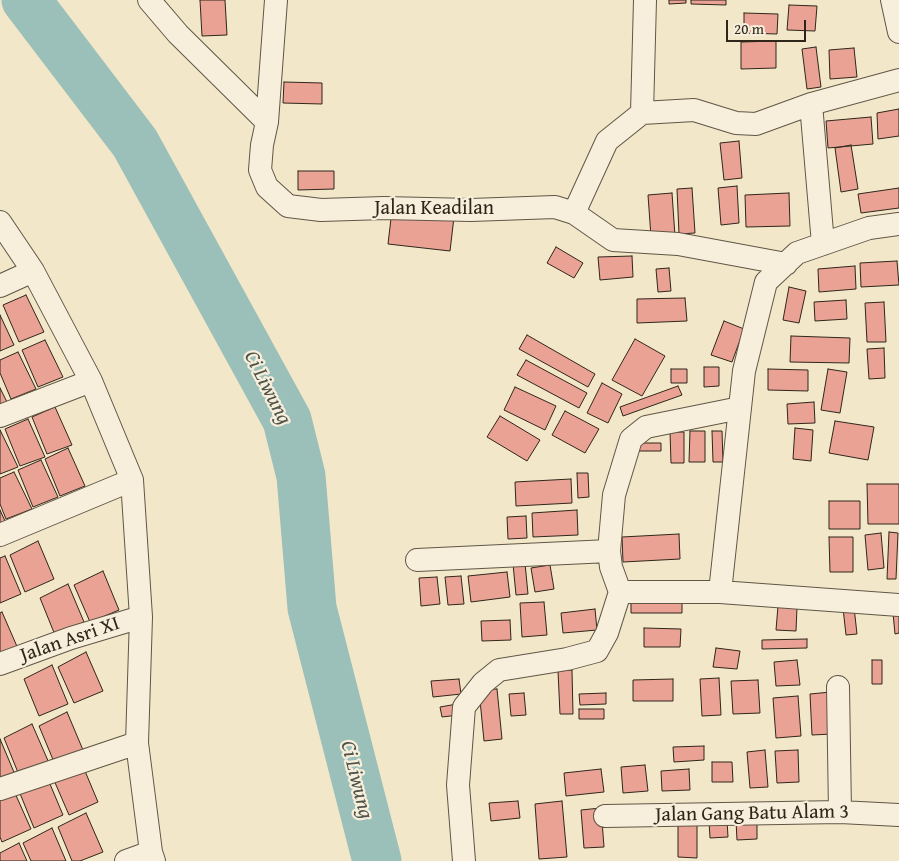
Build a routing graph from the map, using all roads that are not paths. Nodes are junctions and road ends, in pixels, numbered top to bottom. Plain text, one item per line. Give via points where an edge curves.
1 (149, 0) edge
2 (276, 0) edge
3 (646, 0) edge
4 (892, 0) edge
5 (899, 32) edge
6 (899, 80) edge
7 (810, 104) junction
8 (642, 113) junction
9 (267, 122) junction
10 (574, 213) junction
11 (0, 222) edge
12 (899, 224) edge
13 (823, 244) junction
14 (786, 264) junction
15 (33, 272) junction
16 (0, 286) edge
17 (91, 381) junction
18 (740, 408) junction
19 (0, 416) edge
20 (132, 480) junction
21 (0, 535) edge
22 (609, 551) junction
23 (417, 560) dead end
24 (620, 592) junction
25 (720, 592) junction
26 (899, 605) edge
27 (141, 617) junction
28 (0, 664) edge
29 (838, 687) dead end
30 (137, 743) junction
31 (0, 789) edge
32 (840, 812) junction
33 (899, 815) edge
34 (605, 816) dead end
35 (153, 856) edge
36 (126, 861) edge
37 (464, 861) edge

1 - 9 street via 178,34
2 - 9 street, Jalan Keadilan
3 - 8 street
4 - 5 street
6 - 7 street
7 - 8 street via 756,124 736,123 694,110
7 - 13 street
8 - 10 street via 608,141
9 - 10 street, Jalan Keadilan via 260,170 267,187 288,206 321,210 555,207
10 - 14 street, Jalan Keadilan via 613,240 678,244
11 - 15 street
12 - 13 street via 869,228
13 - 14 street via 797,253
14 - 18 street via 766,282 744,371
15 - 16 street
15 - 17 street
17 - 19 street
17 - 20 street
18 - 22 street via 646,427 631,439 614,495
18 - 25 street
20 - 21 street
20 - 27 street
22 - 23 street
22 - 24 street
24 - 25 street
24 - 37 street via 607,633 597,651 499,670 483,683 464,707 458,785
25 - 26 street
27 - 28 street, Jalan Asri XI
27 - 30 street
29 - 32 street
30 - 31 street
30 - 35 street
32 - 33 street, Jalan Gang Batu Alam 3
32 - 34 street, Jalan Gang Batu Alam 3
35 - 36 street

